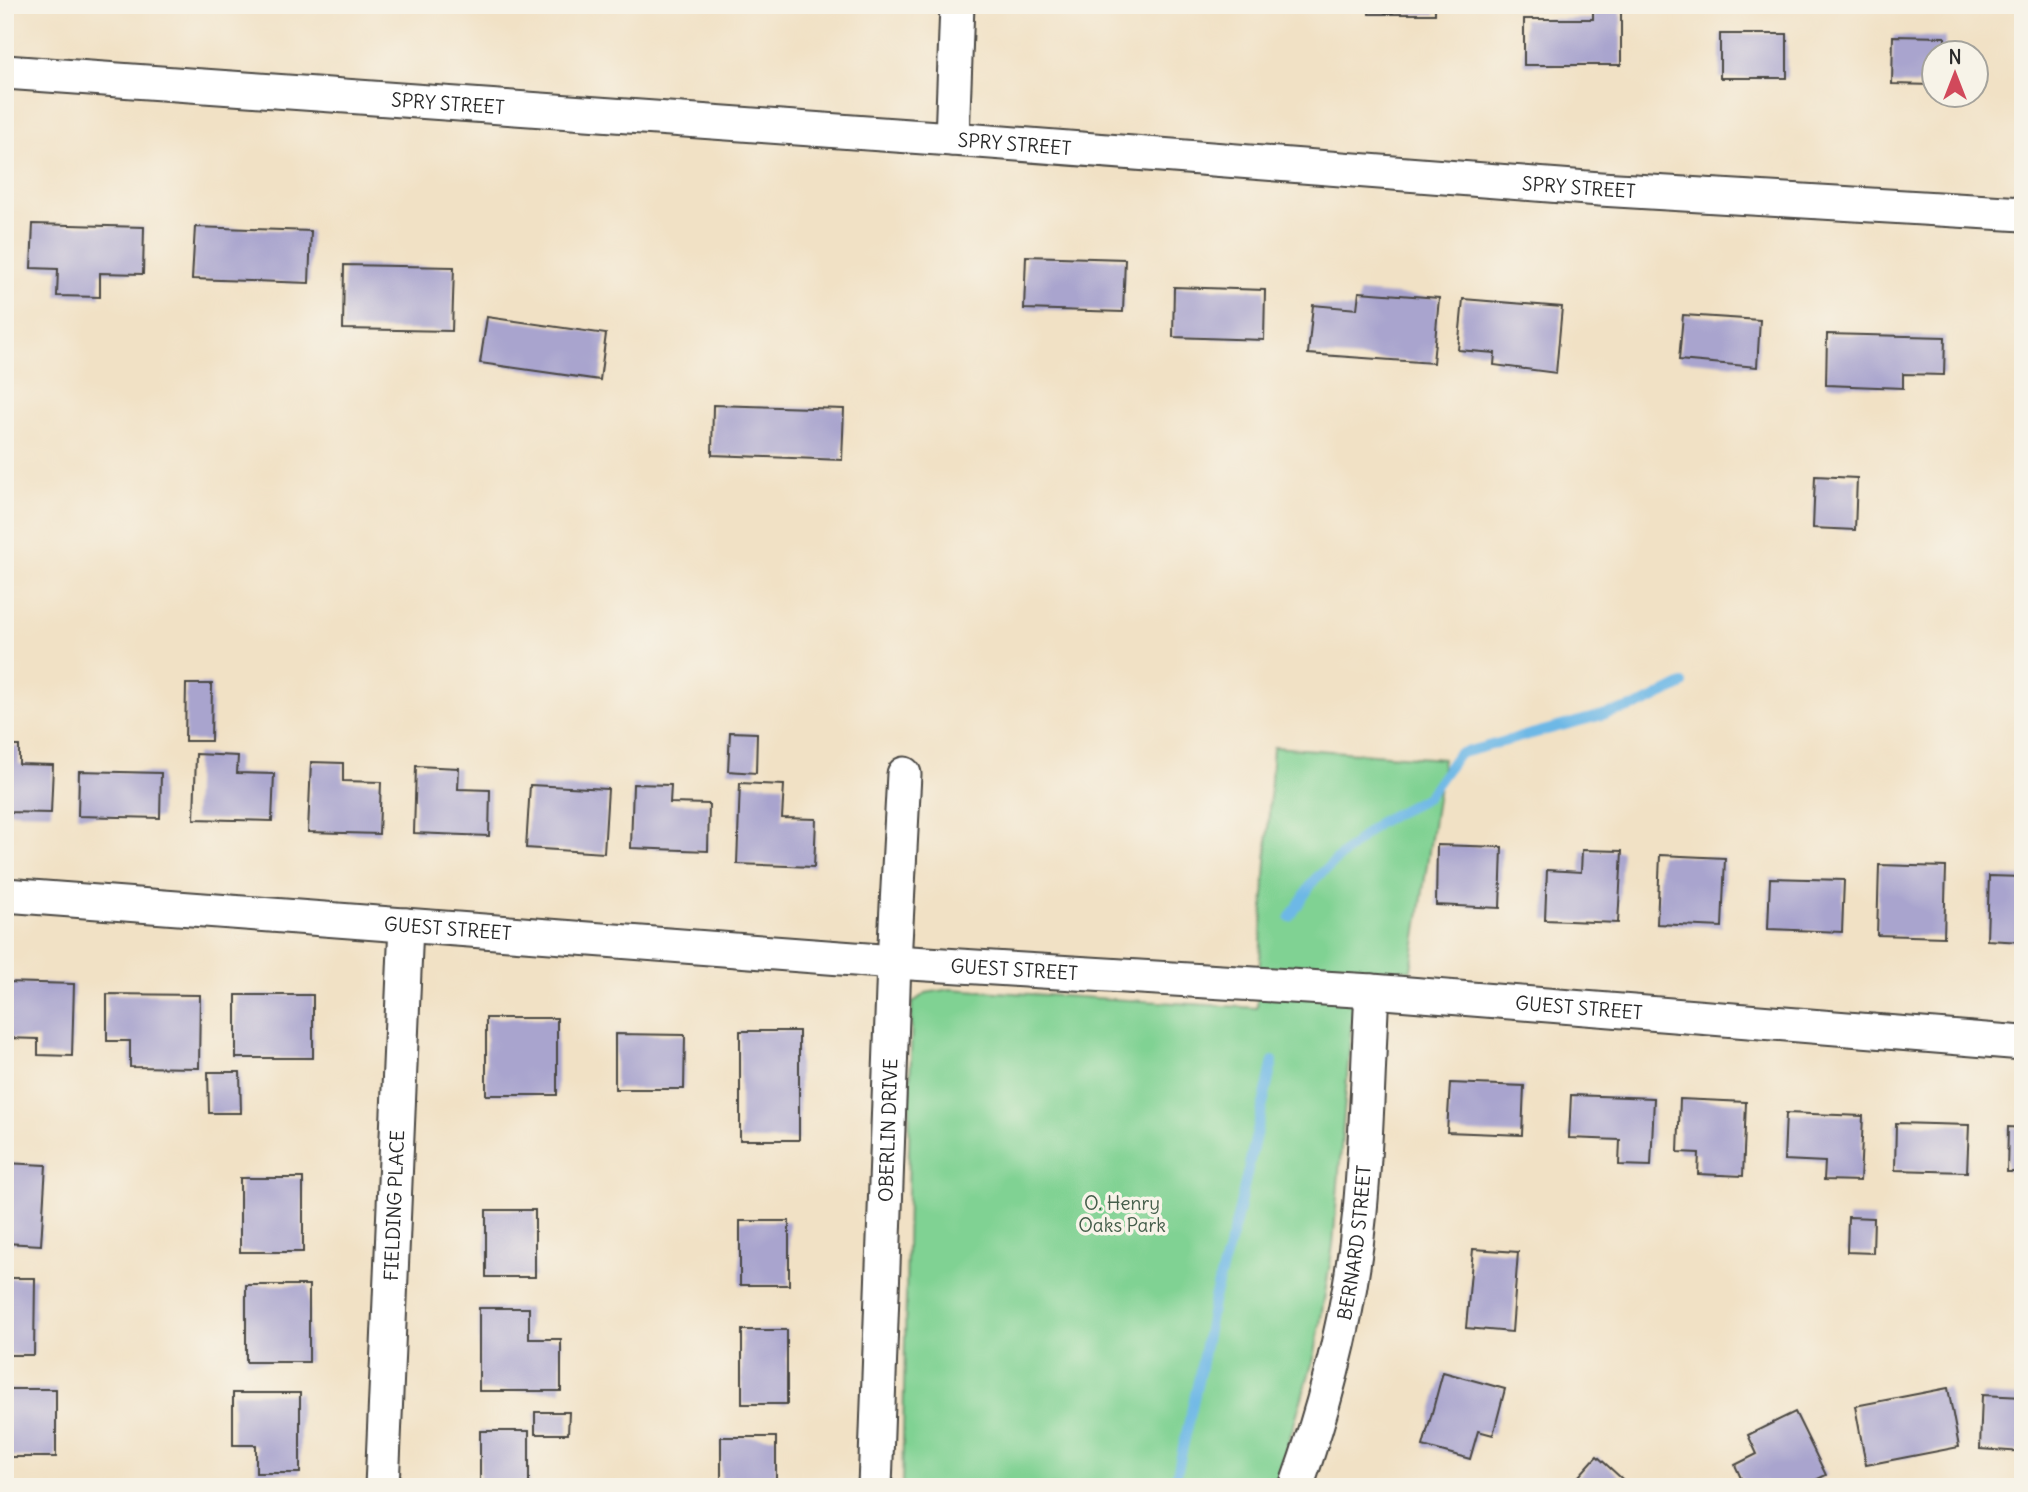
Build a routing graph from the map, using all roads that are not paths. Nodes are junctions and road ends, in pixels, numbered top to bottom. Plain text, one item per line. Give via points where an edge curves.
1 (957, 5) edge
2 (5, 72) edge
3 (952, 139) junction
4 (2023, 214) edge
5 (904, 774) dead end
6 (5, 895) edge
7 (406, 925) junction
8 (894, 962) junction
9 (1372, 992) junction
10 (2023, 1043) edge
11 (382, 1487) edge
12 (875, 1487) edge
13 (1296, 1487) edge

1 - 3 street
2 - 3 street, SPRY STREET
3 - 4 street, SPRY STREET via 1585,188
5 - 8 street, OBERLIN DRIVE
6 - 7 street, GUEST STREET
7 - 8 street, GUEST STREET
7 - 11 street, FIELDING PLACE
8 - 9 street, GUEST STREET
8 - 12 street, OBERLIN DRIVE
9 - 10 street, GUEST STREET
9 - 13 street, BERNARD STREET via 1360,1212 1342,1334

